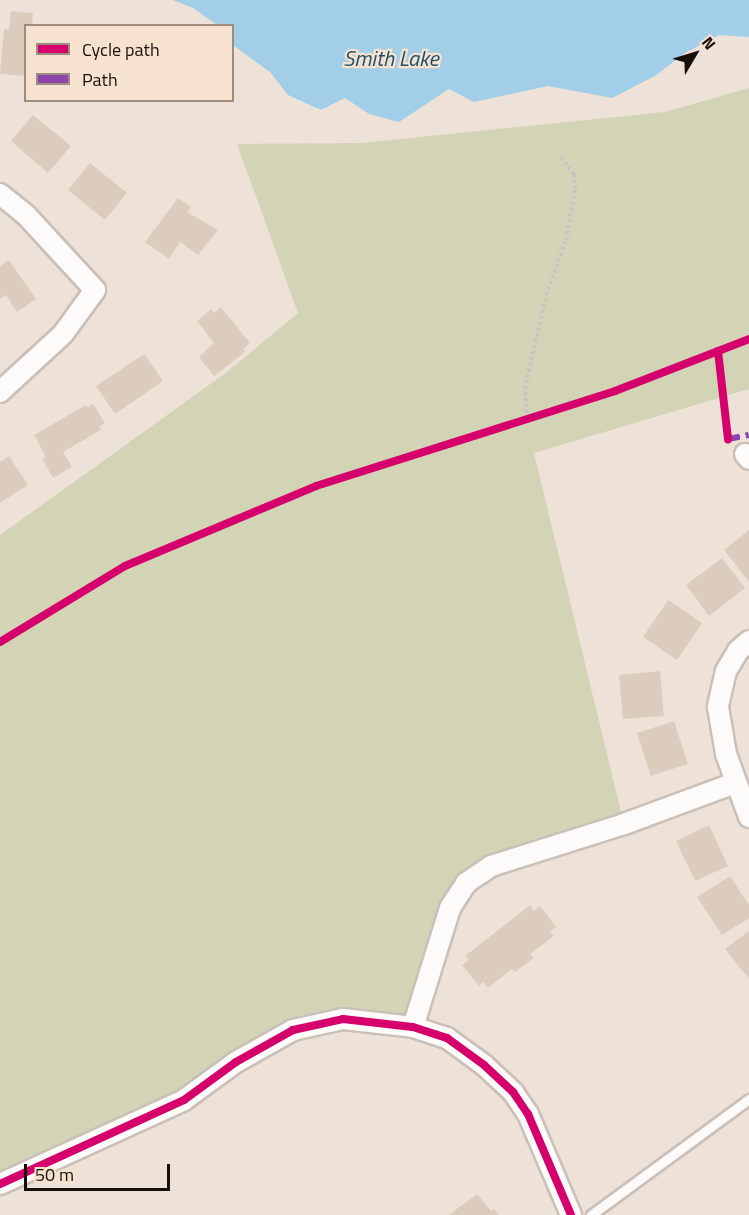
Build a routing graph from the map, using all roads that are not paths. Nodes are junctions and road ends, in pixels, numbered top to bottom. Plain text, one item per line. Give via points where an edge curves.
1 (0, 194) edge
2 (0, 392) edge
3 (749, 641) edge
4 (735, 783) junction
5 (749, 818) edge
6 (413, 1027) junction
7 (749, 1099) edge
8 (0, 1184) edge
9 (571, 1215) edge
10 (591, 1215) edge

1 - 2 street via 26,215 95,290 63,334
3 - 4 street via 726,671 718,706
4 - 5 street
4 - 6 street via 624,824 491,866 466,883 450,908
6 - 8 street via 343,1019 293,1030 236,1062 184,1100
6 - 9 street via 447,1038 513,1092 536,1131
7 - 10 lane

